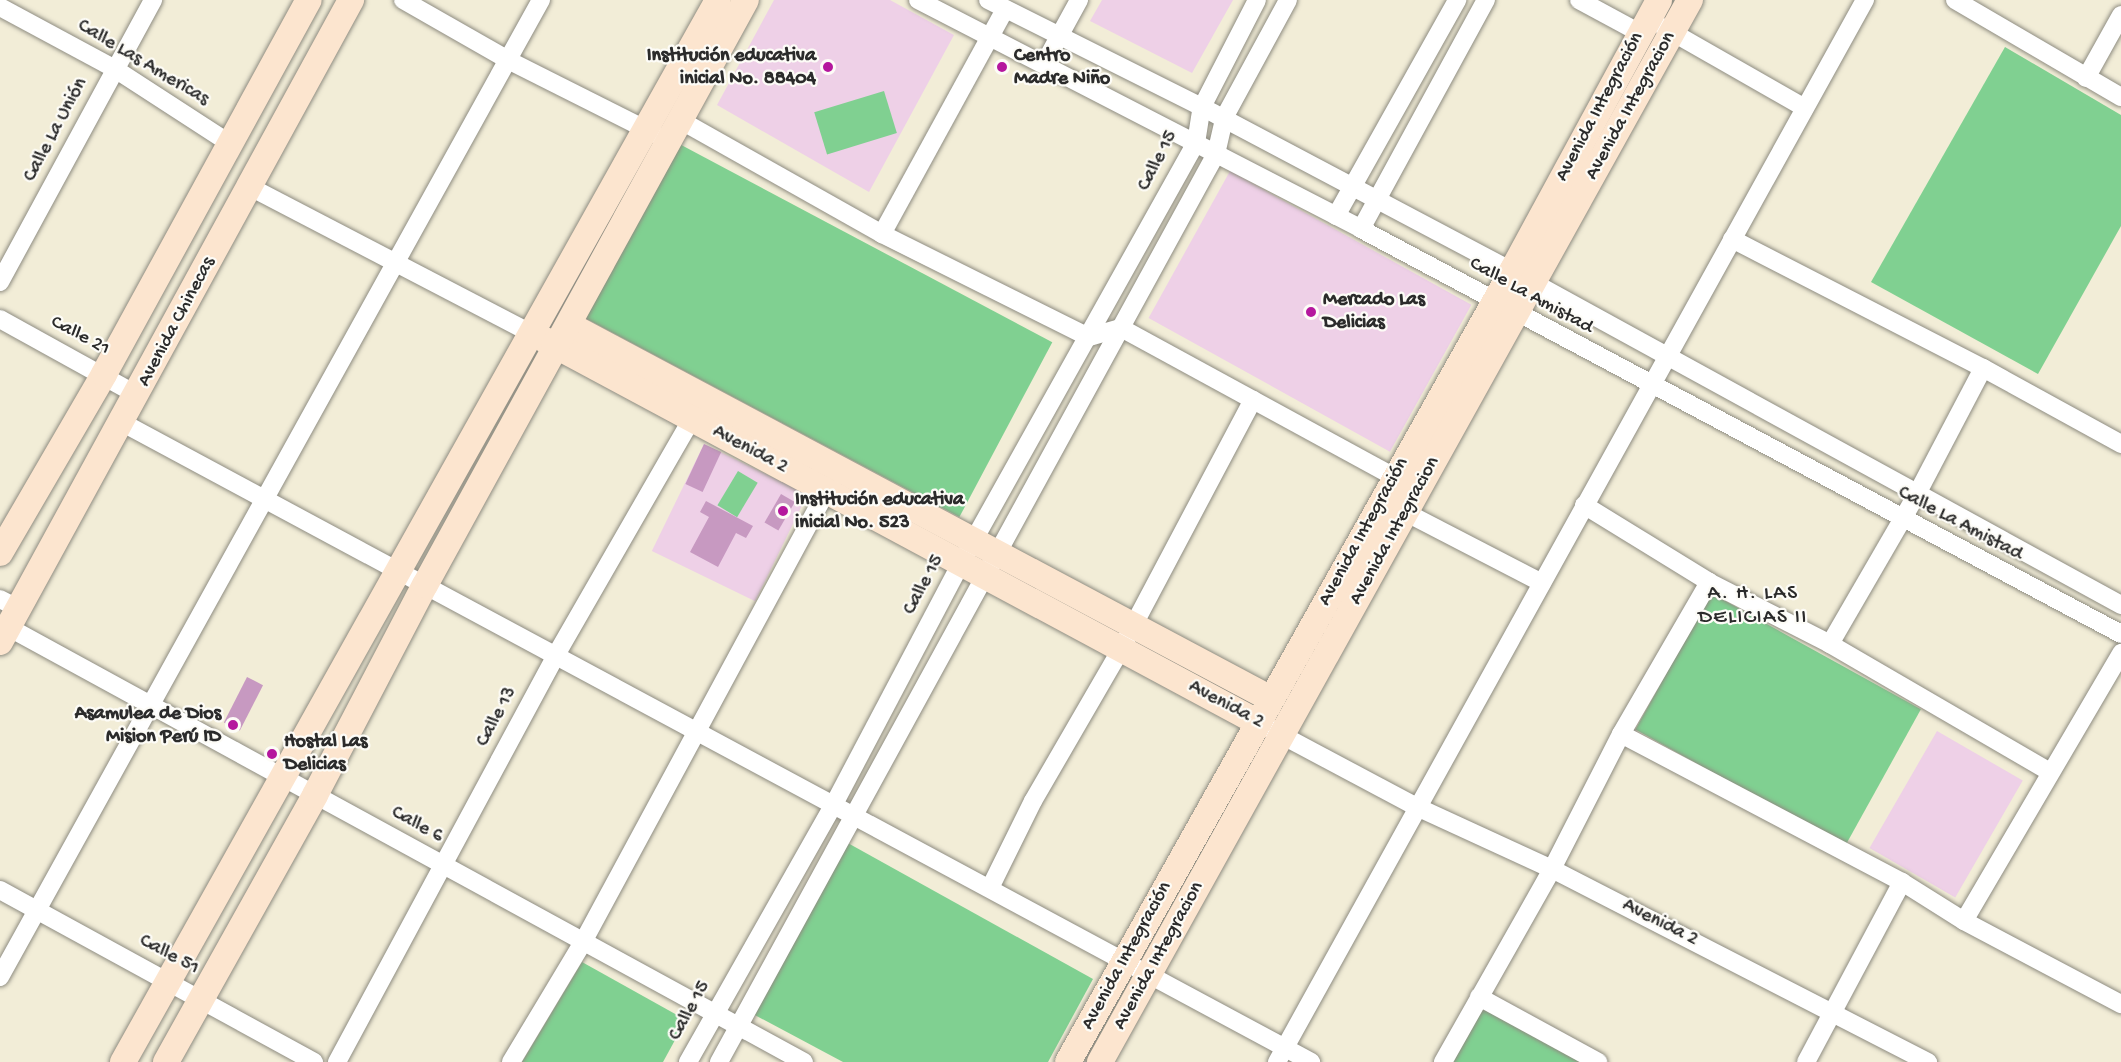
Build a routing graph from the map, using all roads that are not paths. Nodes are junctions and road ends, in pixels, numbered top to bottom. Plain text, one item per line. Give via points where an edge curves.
1 (153, 0) edge
2 (309, 0) edge
3 (351, 0) edge
4 (404, 0) edge
5 (541, 0) edge
6 (718, 0) edge
7 (746, 0) edge
8 (918, 0) edge
9 (988, 0) edge
10 (1079, 0) edge
11 (1257, 0) edge
12 (1288, 0) edge
13 (1457, 0) edge
14 (1486, 0) edge
15 (1579, 0) edge
16 (1690, 0) edge
17 (1864, 0) edge
18 (1955, 0) edge
19 (0, 7) edge
20 (1005, 9) junction
21 (2121, 15) edge
22 (1649, 17) edge
23 (1672, 32) junction
24 (988, 37) junction
25 (1059, 37) junction
26 (508, 60) junction
27 (1044, 64) junction
28 (115, 69) junction
29 (2086, 78) junction
30 (2121, 97) edge
31 (1202, 107) junction
32 (1805, 108) junction
33 (1224, 118) junction
34 (680, 120) junction
35 (644, 128) junction
36 (666, 142) junction
37 (229, 143) junction
38 (1196, 143) junction
39 (1216, 154) junction
40 (1352, 186) junction
41 (250, 187) junction
42 (1376, 201) junction
43 (1336, 216) junction
44 (1361, 229) junction
45 (882, 234) junction
46 (1732, 239) junction
47 (396, 261) junction
48 (1522, 277) junction
49 (0, 282) edge
50 (1505, 307) junction
51 (0, 319) edge
52 (1121, 328) junction
53 (531, 333) junction
54 (563, 336) junction
55 (1089, 337) junction
56 (1667, 357) junction
57 (1983, 368) junction
58 (104, 374) junction
59 (1650, 386) junction
60 (137, 395) junction
61 (1253, 400) junction
62 (698, 408) junction
63 (123, 423) junction
64 (2121, 444) edge
65 (1395, 477) junction
66 (832, 480) junction
67 (1918, 492) junction
68 (265, 499) junction
69 (1584, 505) junction
70 (1394, 506) junction
71 (1903, 519) junction
72 (985, 547) junction
73 (0, 553) edge
74 (961, 563) junction
75 (401, 572) junction
76 (983, 575) junction
77 (1709, 582) junction
78 (1542, 583) junction
79 (425, 585) junction
80 (2121, 605) edge
81 (7, 619) edge
82 (1132, 626) junction
83 (2121, 634) edge
84 (1830, 644) junction
85 (1121, 649) junction
86 (2121, 652) edge
87 (556, 655) junction
88 (1270, 699) junction
89 (151, 705) junction
90 (1257, 722) junction
91 (695, 730) junction
92 (1281, 734) junction
93 (1621, 734) junction
94 (2050, 772) junction
95 (284, 778) junction
96 (315, 795) junction
97 (834, 804) junction
98 (1417, 807) junction
99 (854, 815) junction
100 (443, 865) junction
101 (1552, 869) junction
102 (1902, 882) junction
103 (990, 888) junction
104 (0, 890) edge
105 (39, 908) junction
106 (1964, 921) junction
107 (584, 942) junction
108 (1125, 961) junction
109 (1150, 974) junction
110 (0, 977) edge
111 (169, 982) junction
112 (1479, 997) junction
113 (201, 998) junction
114 (2121, 1004) edge
115 (1836, 1012) junction
116 (714, 1013) junction
117 (739, 1026) junction
118 (1281, 1055) edge
119 (123, 1062) edge
120 (166, 1062) edge
121 (314, 1062) edge
122 (337, 1062) edge
123 (511, 1062) edge
124 (688, 1062) edge
125 (719, 1062) edge
126 (804, 1062) edge
127 (1068, 1062) edge
128 (1100, 1062) edge
129 (1311, 1062) edge
130 (1443, 1062) edge
131 (1598, 1062) edge
132 (1806, 1062) edge
133 (1928, 1062) edge

1 - 28 street, Calle La Unión
2 - 37 street, Avenida Chinecas
3 - 41 street, Avenida Chinecas
4 - 26 street
5 - 26 street
6 - 35 street
7 - 34 street
8 - 24 street, Calle La Amistad
9 - 20 street, Calle La Amistad
10 - 25 street
11 - 31 street, Calle 15
12 - 33 street
13 - 40 street
14 - 42 street
15 - 22 street
16 - 23 street, Avenida Integracion
17 - 32 street
18 - 29 street
19 - 28 street, Calle Las Americas
20 - 24 street
20 - 25 street, Calle La Amistad
21 - 29 street
22 - 23 street
22 - 48 street, Avenida Integración
23 - 32 street
23 - 48 street, Avenida Integracion
24 - 27 street, Calle La Amistad
24 - 45 street
25 - 27 street
25 - 31 street, Calle La Amistad
26 - 35 street
26 - 47 street
27 - 38 street, Calle La Amistad
28 - 37 street, Calle Las Americas
28 - 49 street, Calle La Unión
29 - 30 street
31 - 33 street, Calle La Amistad
31 - 38 street, Calle 15
32 - 46 street
33 - 39 street
33 - 40 street, Calle La Amistad
34 - 36 street
34 - 45 street
35 - 36 street
35 - 53 street
36 - 54 street
37 - 58 street, Avenida Chinecas
38 - 39 street, Calle La Amistad
38 - 55 street, Calle 15
39 - 43 street, Calle La Amistad
39 - 52 street
40 - 42 street, Calle La Amistad
40 - 43 street
41 - 47 street
41 - 60 street, Avenida Chinecas
42 - 44 street
42 - 48 street, Calle La Amistad
43 - 44 street, Calle La Amistad
44 - 50 street, Calle La Amistad
45 - 55 street
46 - 56 street
46 - 57 street
47 - 53 street
47 - 68 street
48 - 50 street, Avenida Integración
48 - 56 street, Calle La Amistad
50 - 59 street, Calle La Amistad
50 - 65 street, Avenida Integración
50 - 70 street, Avenida Integracion
51 - 58 street, Calle 21
52 - 55 street
52 - 61 street
52 - 72 street
53 - 54 street, Avenida 2
53 - 75 street
54 - 62 street, Avenida 2
54 - 79 street
55 - 72 street, Calle 15
56 - 59 street
56 - 67 street, Calle La Amistad
57 - 64 street
57 - 67 street
58 - 60 street, Calle 21
58 - 73 street, Avenida Chinecas
59 - 69 street
59 - 71 street, Calle La Amistad
60 - 63 street, Avenida Chinecas
61 - 65 street
61 - 82 street
62 - 66 street, Avenida 2
62 - 87 street, Calle 13
63 - 68 street
63 - 81 street, Avenida Chinecas
65 - 70 street, Avenida Integración
66 - 72 street, Avenida 2
66 - 74 street, Avenida 2
66 - 91 street
67 - 71 street
67 - 80 street, Calle La Amistad
68 - 75 street
68 - 89 street
69 - 77 street
69 - 78 street
70 - 78 street
70 - 88 street, Avenida Integración
70 - 92 street, Avenida Integracion
71 - 83 street, Calle La Amistad
71 - 84 street
72 - 74 street, Calle 15
72 - 76 street
72 - 82 street, Avenida 2
74 - 76 street, Avenida 2
74 - 97 street, Calle 15
75 - 79 street
75 - 95 street
76 - 85 street, Avenida 2
76 - 99 street
77 - 84 street
77 - 93 street
78 - 98 street
79 - 87 street
79 - 96 street
81 - 89 street, Calle 6
82 - 85 street
82 - 88 street, Avenida 2
84 - 94 street
85 - 90 street, Avenida 2
85 - 103 street via 1033,801
86 - 94 street
87 - 91 street
87 - 100 street, Calle 13
88 - 90 street, Avenida Integración
89 - 95 street, Calle 6
89 - 105 street
90 - 92 street, Avenida 2
90 - 108 street, Avenida Integración
91 - 97 street
91 - 107 street
92 - 98 street, Avenida 2
92 - 109 street, Avenida Integracion
93 - 101 street
93 - 102 street
94 - 106 street
95 - 96 street, Calle 6
95 - 111 street
96 - 100 street, Calle 6
96 - 113 street
97 - 99 street
97 - 116 street, Calle 15
98 - 101 street, Avenida 2
98 - 118 street
99 - 103 street
99 - 117 street
100 - 107 street, Calle 6
100 - 122 street, Calle 13
101 - 112 street
101 - 115 street, Avenida 2
102 - 106 street
102 - 115 street
103 - 108 street
104 - 105 street, Calle 51
105 - 110 street
105 - 111 street, Calle 51
106 - 114 street
107 - 116 street, Calle 6
107 - 123 street
108 - 109 street
108 - 127 street, Avenida Integración
109 - 118 street
109 - 128 street, Avenida Integracion
111 - 113 street, Calle 51
111 - 119 street
112 - 130 street
112 - 131 street
113 - 120 street
113 - 121 street, Calle 51
115 - 132 street
115 - 133 street, Avenida 2
116 - 117 street, Calle 6
116 - 124 street, Calle 15
117 - 125 street
117 - 126 street, Calle 6
118 - 129 street

